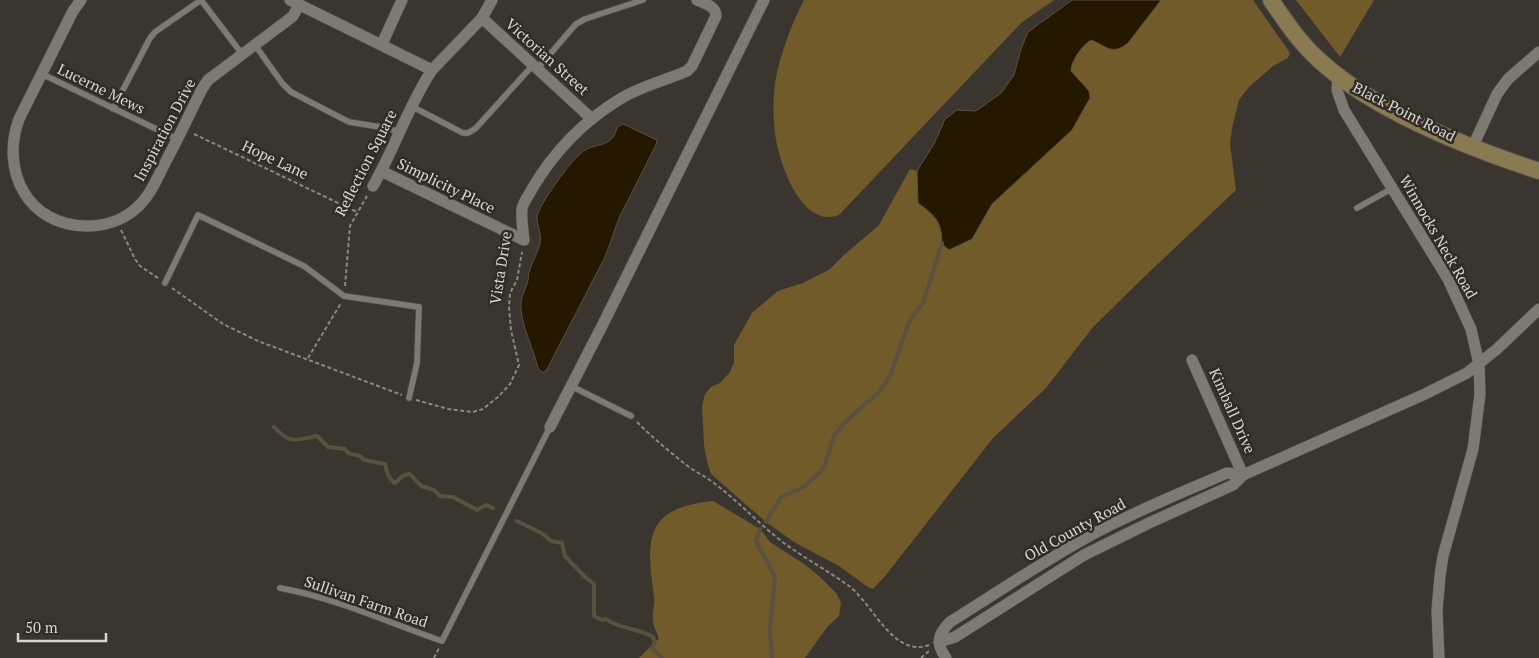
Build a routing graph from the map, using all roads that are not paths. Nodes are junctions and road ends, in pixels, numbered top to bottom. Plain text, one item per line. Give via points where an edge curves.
1 (201, 0) edge
2 (402, 0) edge
3 (492, 0) edge
4 (644, 0) edge
5 (698, 0) edge
6 (764, 0) edge
7 (1271, 0) edge
8 (75, 2) edge
9 (294, 3) edge
10 (482, 18) junction
11 (382, 44) junction
12 (255, 45) junction
13 (1539, 52) edge
14 (242, 54) junction
15 (536, 66) junction
16 (432, 70) junction
17 (42, 74) junction
18 (1338, 76) junction
19 (411, 106) junction
20 (113, 109) junction
21 (592, 119) junction
22 (399, 132) junction
23 (180, 134) junction
24 (1473, 146) junction
25 (382, 171) junction
26 (1539, 171) edge
27 (373, 186) road end
28 (1393, 188) junction
29 (1357, 208) dead end
30 (524, 240) joint
31 (165, 283) road end
32 (1539, 309) edge
33 (1192, 360) dead end
34 (1479, 364) junction
35 (571, 386) junction
36 (409, 398) road end
37 (632, 416) road end
38 (550, 427) joint
39 (1243, 475) junction
40 (1168, 498) junction
41 (1174, 511) junction
42 (1036, 568) junction
43 (1044, 580) junction
44 (280, 588) dead end
45 (941, 652) edge
46 (1439, 658) edge

1 - 14 lane
1 - 20 lane via 150,38
2 - 11 street
3 - 10 street, Reflection Square
4 - 15 lane via 576,24
5 - 21 street, Vista Drive via 713,8 716,16 692,66 620,99
6 - 35 street
7 - 18 main road, Black Point Road via 1306,47
8 - 17 street, Inspiration Drive
9 - 11 street
9 - 12 street, Inspiration Drive via 293,16
10 - 15 street, Victorian Street
10 - 16 street, Reflection Square
11 - 16 street
12 - 14 street, Inspiration Drive
12 - 22 lane via 291,92 349,122
13 - 24 street via 1508,79 1497,94
14 - 23 street, Inspiration Drive via 208,80
15 - 19 lane via 472,132 464,133
15 - 21 street, Victorian Street
16 - 19 street, Reflection Square
17 - 20 lane, Lucerne Mews
17 - 23 street, Inspiration Drive via 19,119 13,139 14,169 22,190 37,208 51,218 65,224 92,226 117,221 134,210 147,197
18 - 24 main road, Black Point Road via 1393,110
18 - 28 street, Winnocks Neck Road via 1337,90 1344,110
19 - 22 street, Reflection Square
20 - 23 lane, Lucerne Mews
21 - 30 street, Vista Drive via 554,157 525,201 522,208
22 - 25 street, Reflection Square
24 - 26 main road, Black Point Road
25 - 27 street, Reflection Square
25 - 30 street, Simplicity Place
28 - 29 lane
28 - 34 street, Winnocks Neck Road via 1448,278 1471,329
31 - 36 lane via 198,215 304,266 344,296 419,307 417,363
32 - 34 street, Old County Road
33 - 39 street, Kimball Drive
34 - 39 street, Old County Road via 1425,394
34 - 46 street, Winnocks Neck Road via 1480,394 1475,440 1440,576 1437,610
35 - 37 lane
35 - 38 street
38 - 44 lane, Sullivan Farm Road via 442,641 342,604
39 - 40 street, Old County Road via 1227,473
39 - 41 street, Old County Road via 1233,485
40 - 41 lane
40 - 42 street, Old County Road via 1094,533
41 - 43 street, Old County Road
42 - 43 lane
42 - 45 street, Old County Road via 950,622 940,634
43 - 45 street, Old County Road via 955,637

